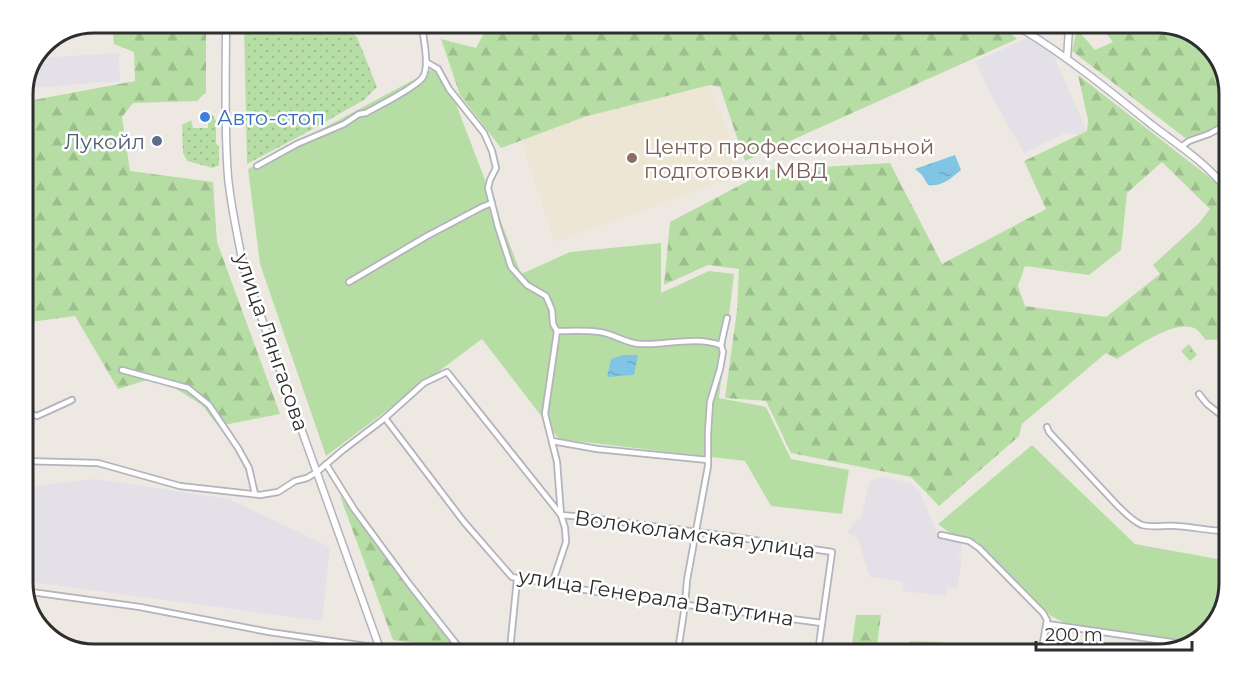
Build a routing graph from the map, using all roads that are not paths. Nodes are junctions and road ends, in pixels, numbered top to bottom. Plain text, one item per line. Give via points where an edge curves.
1 (226, 33) edge
2 (423, 33) edge
3 (1028, 33) edge
4 (1069, 33) edge
5 (1066, 58) junction
6 (426, 62) junction
7 (1219, 128) edge
8 (1181, 147) junction
9 (257, 166) dead end
10 (1219, 179) edge
11 (492, 203) junction
12 (349, 282) dead end
13 (727, 318) dead end
14 (557, 331) junction
15 (721, 345) junction
16 (122, 370) dead end
17 (1199, 394) dead end
18 (72, 400) dead end
19 (1219, 413) edge
20 (33, 415) edge
21 (385, 418) junction
22 (1047, 428) dead end
23 (552, 441) junction
24 (708, 460) junction
25 (33, 461) edge
26 (326, 464) junction
27 (317, 472) junction
28 (255, 494) junction
29 (561, 516) junction
30 (1219, 531) edge
31 (696, 533) junction
32 (941, 535) dead end
33 (517, 579) junction
34 (550, 584) junction
35 (34, 592) edge
36 (685, 605) junction
37 (822, 623) junction
38 (1047, 624) junction
39 (1173, 642) edge
40 (348, 644) edge
41 (379, 644) edge
42 (456, 644) edge
43 (511, 644) edge
44 (679, 644) edge
45 (819, 644) edge
46 (1043, 644) edge

1 - 27 main road, улица Лянгасова via 228,177 244,269
2 - 6 street
3 - 5 main road
4 - 5 main road
5 - 8 main road
6 - 9 street via 423,77 414,85
6 - 11 street via 438,69 484,133 496,168 488,188
7 - 8 street
8 - 10 main road
11 - 12 street
11 - 14 street via 511,267 527,285 546,296
13 - 15 street
14 - 15 street via 600,332 639,344 701,341
14 - 23 street via 545,414
15 - 24 street via 720,369 710,402
16 - 28 street via 189,388 209,405 249,468
17 - 19 street
18 - 20 street
21 - 26 street
21 - 29 street, Волоколамская улица via 424,383 447,372
21 - 33 street, улица Генерала Ватутина via 464,522
22 - 30 street via 1136,522
23 - 24 street
23 - 29 street
24 - 31 street
25 - 28 street via 98,463 180,486
26 - 27 street
26 - 42 street via 354,509
27 - 28 street via 278,492
27 - 41 main road, улица Лянгасова
29 - 31 street, Волоколамская улица
29 - 34 street via 566,542
31 - 36 street
31 - 37 street, Волоколамская улица via 832,552
32 - 38 street via 969,541 979,548 1043,613
33 - 34 street, улица Генерала Ватутина
33 - 43 street
34 - 36 street, улица Генерала Ватутина
35 - 40 street
36 - 37 street, улица Генерала Ватутина
36 - 44 street
37 - 45 street
38 - 39 street
38 - 46 street

